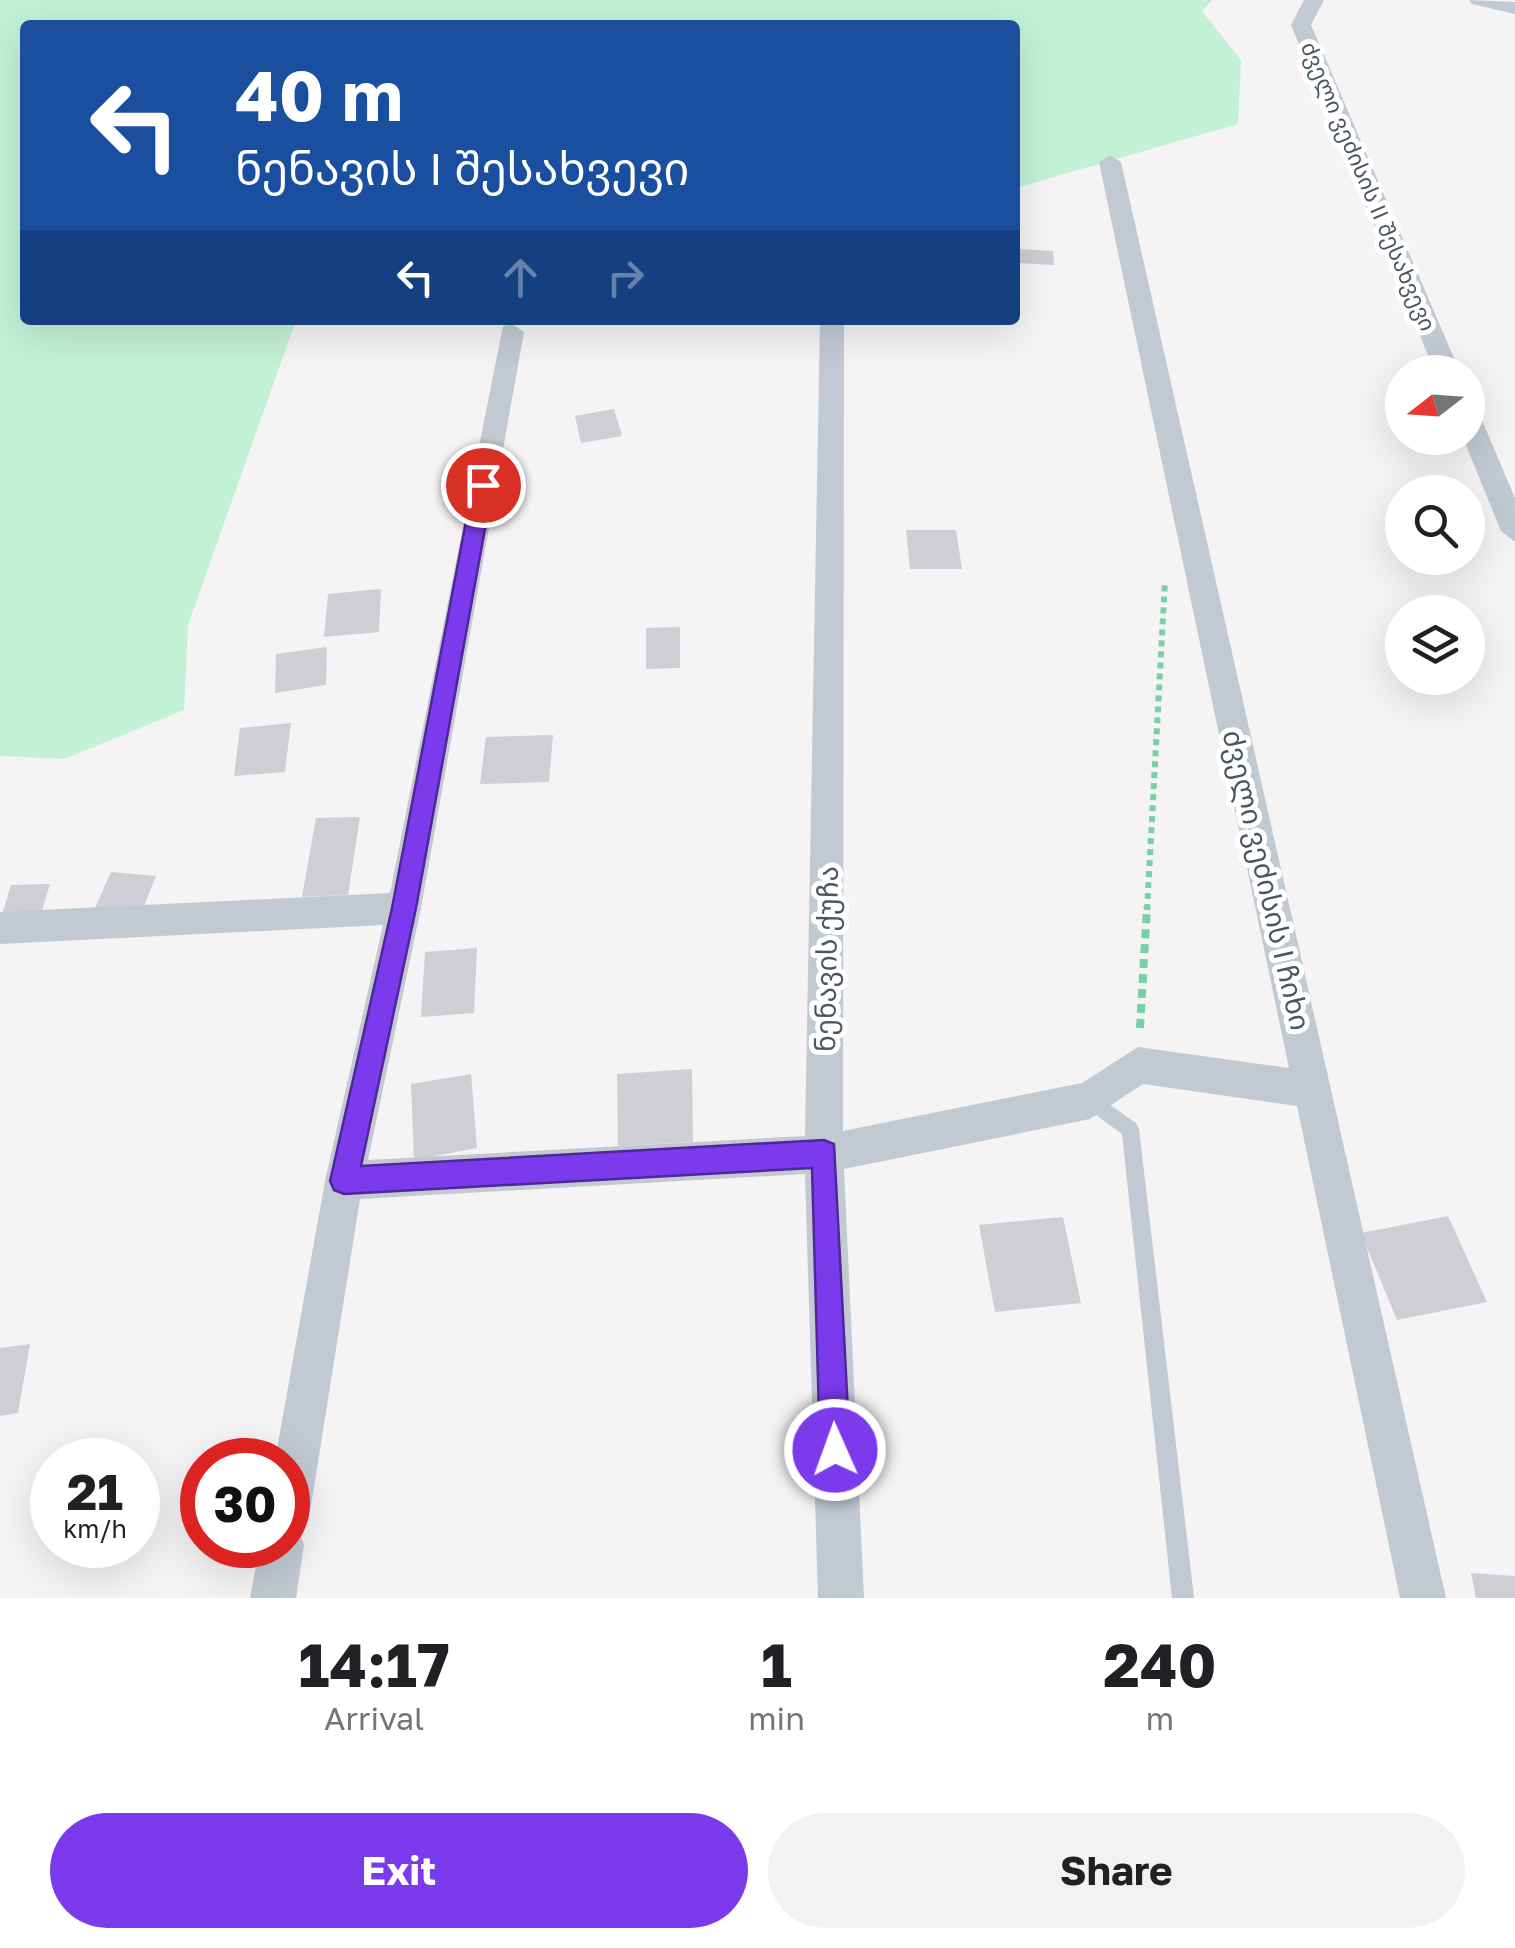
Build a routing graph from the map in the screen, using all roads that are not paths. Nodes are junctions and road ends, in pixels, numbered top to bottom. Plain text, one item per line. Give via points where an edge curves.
1 (1314, 0) edge
2 (1479, 0) edge
3 (1515, 8) edge
4 (1110, 162) dead end
5 (832, 325) edge
6 (512, 332) dead end
7 (1441, 355) edge
8 (1483, 455) edge
9 (1515, 531) edge
10 (404, 908) junction
11 (0, 928) edge
12 (1314, 1090) junction
13 (1090, 1100) junction
14 (824, 1154) junction
15 (344, 1181) junction
16 (301, 1438) edge
17 (278, 1568) edge
18 (273, 1598) edge
19 (841, 1598) edge
20 (1183, 1598) edge
21 (1423, 1598) edge

1 - 7 street, ძველი ვეძისის II შესახვევი via 1301,25
2 - 3 street
4 - 12 street, ძველი ვეძისის I ჩიხი
5 - 14 street, ნენავის ქუჩა
6 - 10 street
8 - 9 street
10 - 11 street
10 - 15 street
12 - 13 street via 1138,1065
12 - 21 street, ძველი ვეძისის I ჩიხი
13 - 14 street
13 - 20 lane via 1130,1130
14 - 15 street
14 - 19 street, ნენავის ქუჩა
15 - 16 street
17 - 18 street

